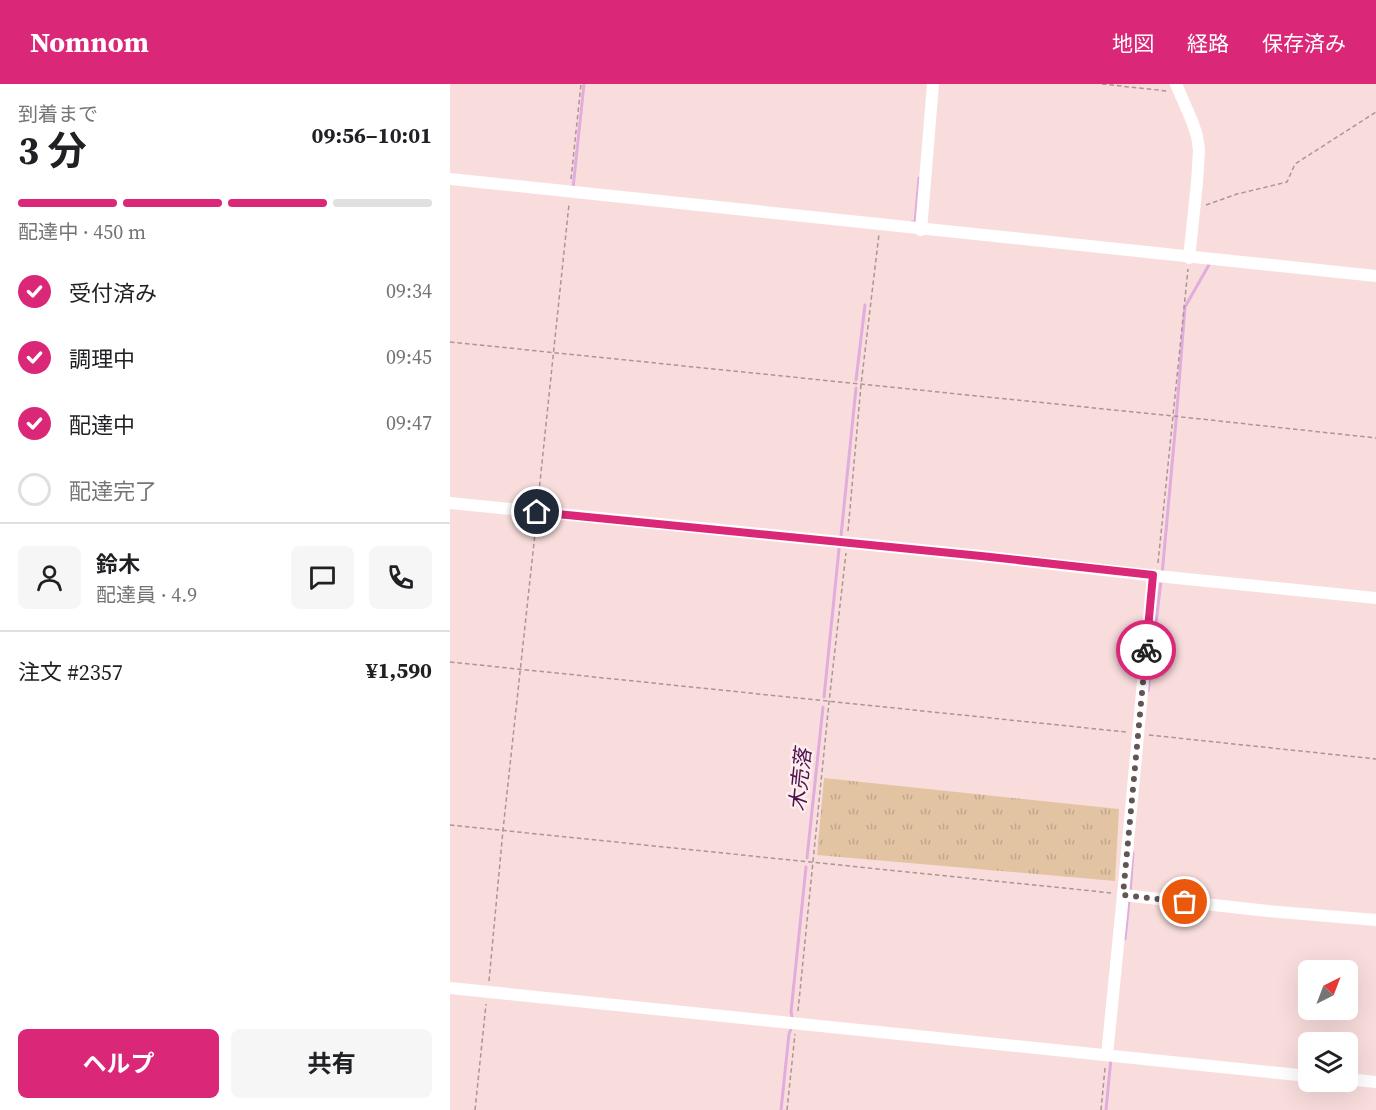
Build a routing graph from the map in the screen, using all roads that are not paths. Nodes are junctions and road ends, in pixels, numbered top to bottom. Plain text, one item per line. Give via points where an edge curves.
1 (933, 84) edge
2 (1178, 88) edge
3 (450, 179) edge
4 (921, 230) junction
5 (1189, 258) junction
6 (1376, 276) edge
7 (450, 503) edge
8 (1155, 576) junction
9 (1376, 598) edge
10 (1123, 895) junction
11 (1376, 920) edge
12 (450, 988) edge
13 (1107, 1055) junction
14 (1298, 1075) edge
15 (1358, 1081) edge
16 (1376, 1082) edge

1 - 4 street
2 - 5 street via 1198,150
3 - 4 street
4 - 5 street
5 - 6 street
7 - 8 street
8 - 9 street
8 - 10 street
10 - 11 street
10 - 13 street
12 - 13 street
13 - 14 street
15 - 16 street

